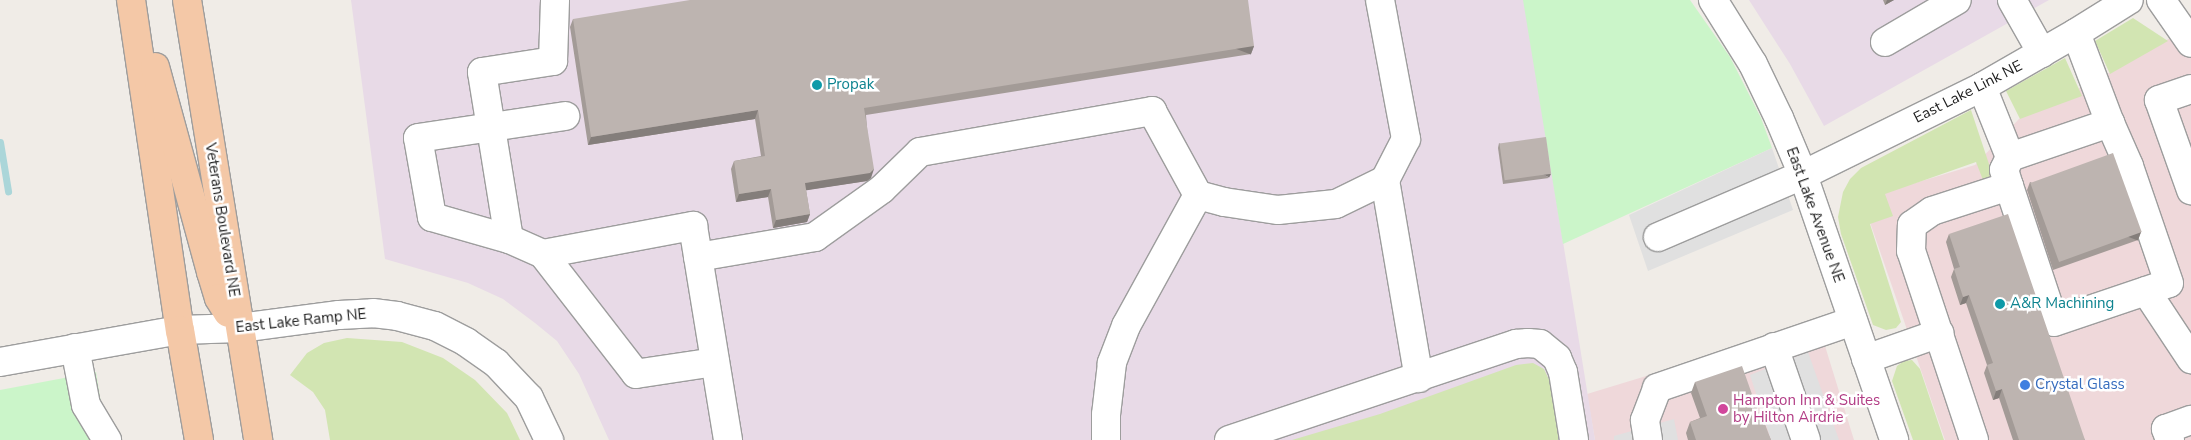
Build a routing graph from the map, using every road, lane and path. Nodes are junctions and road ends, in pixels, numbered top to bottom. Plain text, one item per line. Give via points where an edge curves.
1 (131, 0) edge
2 (137, 0) edge
3 (187, 0) edge
4 (555, 0) edge
5 (1380, 0) edge
6 (1713, 0) edge
7 (1957, 0) edge
8 (2012, 0) edge
9 (2129, 0) edge
10 (2161, 0) edge
11 (2076, 33) junction
12 (1885, 42) dead end
13 (2191, 42) edge
14 (2042, 53) junction
15 (1982, 86) junction
16 (2191, 89) edge
17 (565, 116) dead end
18 (2110, 123) junction
19 (492, 128) junction
20 (2010, 157) junction
21 (1803, 175) junction
22 (1384, 180) junction
23 (2009, 186) junction
24 (2191, 190) edge
25 (1198, 195) junction
26 (1658, 237) dead end
27 (509, 239) junction
28 (543, 254) junction
29 (698, 257) junction
30 (2146, 291) junction
31 (1853, 321) junction
32 (240, 328) junction
33 (180, 330) junction
34 (1940, 333) junction
35 (1774, 347) junction
36 (75, 348) junction
37 (1866, 359) junction
38 (2191, 359) edge
39 (0, 362) edge
40 (715, 362) junction
41 (1419, 378) junction
42 (2191, 420) edge
43 (107, 440) edge
44 (199, 440) edge
45 (258, 440) edge
46 (549, 440) edge
47 (728, 440) edge
48 (1106, 440) edge
49 (1229, 440) edge
50 (1574, 440) edge
51 (1648, 440) edge
52 (1806, 440) edge
53 (1894, 440) edge
54 (1974, 440) edge
55 (2170, 440) edge

1 - 33 main road
2 - 32 main road via 219,298
3 - 32 main road, Veterans Boulevard NE
4 - 19 street via 553,61 482,72
5 - 22 street via 1406,139
6 - 21 street, East Lake Avenue NE via 1753,64
7 - 12 street
8 - 14 street
9 - 11 street, East Lake Link NE
10 - 13 street
11 - 14 street, East Lake Link NE
11 - 18 street
14 - 15 street, East Lake Link NE
15 - 20 street
15 - 21 street, East Lake Link NE
16 - 24 street via 2159,100
17 - 19 street
18 - 20 street
18 - 30 street via 2129,166 2169,283
19 - 27 street
19 - 27 street via 418,138 432,217
20 - 23 street via 2004,170
21 - 26 street, East Lake Link NE
21 - 31 street, East Lake Avenue NE
22 - 25 street via 1336,204 1278,210
22 - 41 street
23 - 30 street via 2054,322
23 - 34 street via 1932,211 1912,225 1911,251
25 - 29 street via 1152,112 920,152 882,188 814,237
25 - 48 street via 1126,326 1112,362
27 - 28 street
28 - 29 street via 693,226
28 - 40 street via 636,374
29 - 40 street
30 - 38 street
31 - 35 street
31 - 37 street, East Lake Avenue NE
32 - 33 street, East Lake Ramp NE
32 - 45 main road, Veterans Boulevard NE
32 - 46 street, East Lake Ramp NE via 373,313 434,326 466,342 496,363 528,398
33 - 36 street, East Lake Ramp NE
33 - 44 main road
34 - 37 street
34 - 54 street
35 - 51 street via 1657,388 1645,420
35 - 52 street
36 - 39 street, East Lake Ramp NE
36 - 43 street via 86,404
37 - 53 street, East Lake Avenue NE
40 - 47 street
41 - 49 street
41 - 50 street via 1516,344 1540,344 1557,358 1563,372
42 - 55 street via 2166,429

